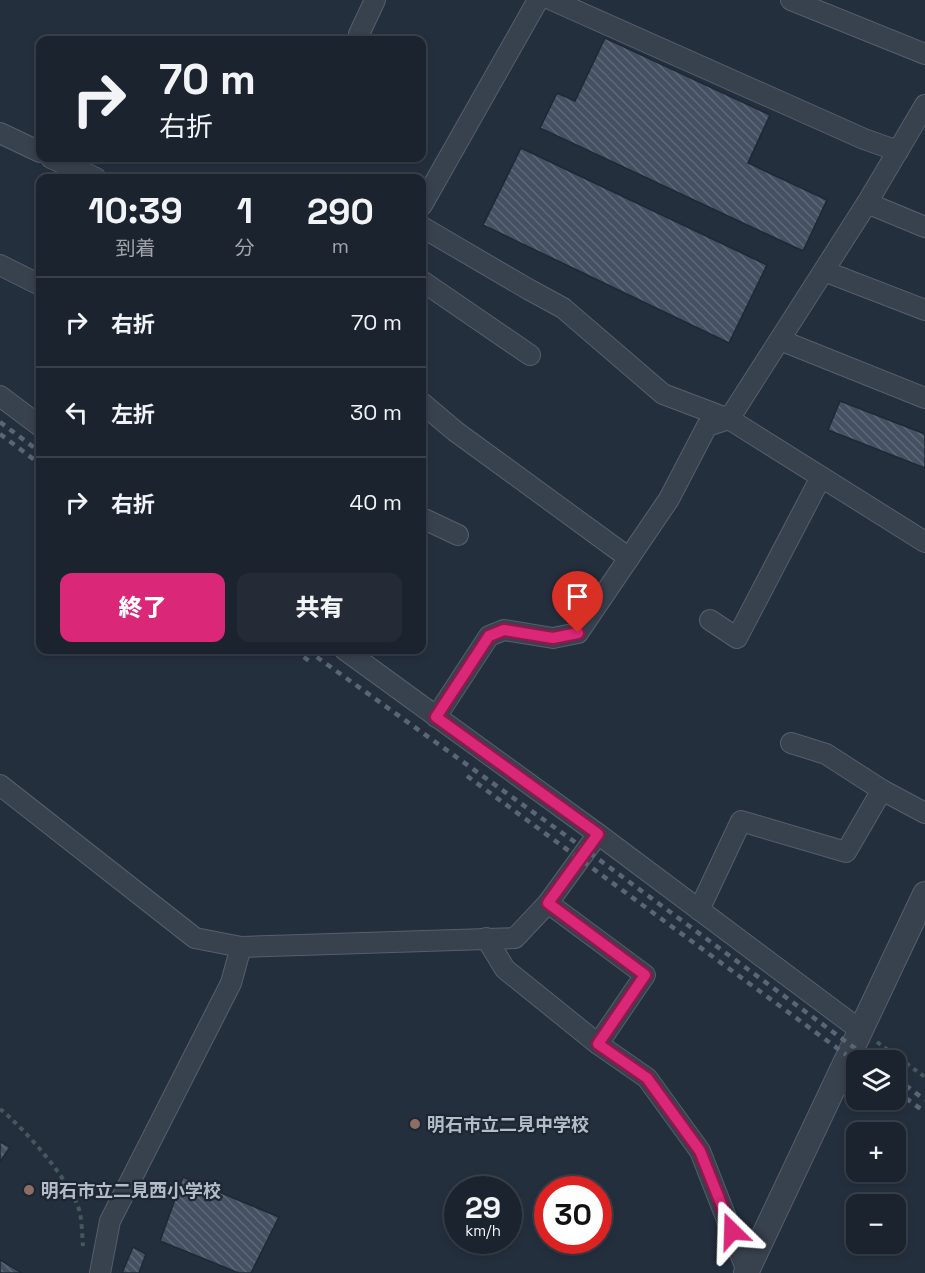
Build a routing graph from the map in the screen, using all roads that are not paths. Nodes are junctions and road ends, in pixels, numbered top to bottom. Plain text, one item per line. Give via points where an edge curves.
1 (375, 0) edge
2 (538, 0) edge
3 (552, 0) edge
4 (791, 0) edge
5 (359, 34) dead end
6 (925, 54) edge
7 (925, 105) edge
8 (0, 133) edge
9 (917, 135) edge
10 (36, 150) edge
11 (898, 151) junction
12 (60, 162) edge
13 (87, 174) edge
14 (426, 198) edge
15 (867, 204) junction
16 (925, 227) edge
17 (426, 228) edge
18 (0, 265) edge
19 (824, 271) junction
20 (36, 283) edge
21 (426, 284) edge
22 (925, 310) edge
23 (780, 340) junction
24 (531, 355) dead end
25 (0, 396) edge
26 (925, 398) edge
27 (426, 406) edge
28 (729, 419) junction
29 (36, 423) edge
30 (821, 477) junction
31 (426, 520) edge
32 (458, 534) dead end
33 (925, 542) edge
34 (629, 558) junction
35 (710, 620) dead end
36 (350, 654) edge
37 (436, 717) junction
38 (791, 743) dead end
39 (0, 784) edge
40 (882, 790) junction
41 (925, 813) edge
42 (598, 834) junction
43 (925, 894) edge
44 (548, 903) junction
45 (699, 910) junction
46 (486, 938) junction
47 (241, 947) junction
48 (860, 1030) junction
49 (598, 1044) junction
50 (747, 1272) edge
51 (100, 1273) edge

1 - 5 street
2 - 14 street
3 - 11 street
4 - 6 street
7 - 9 street
8 - 10 street
9 - 11 street
11 - 15 street
12 - 13 street
15 - 16 street
15 - 19 street
17 - 28 street via 563,308 663,394
18 - 20 street
19 - 22 street
19 - 23 street
21 - 24 street
23 - 26 street
23 - 28 street
25 - 29 street
27 - 34 street
28 - 30 street
28 - 34 street via 707,426 669,499
30 - 33 street
30 - 35 street via 737,638
31 - 32 street
34 - 37 street via 578,633 553,638 504,630 489,636
36 - 37 street
37 - 42 street
38 - 40 street via 826,754
39 - 47 street via 195,938
40 - 41 street
40 - 45 street via 846,852 741,821
42 - 44 street
42 - 45 street
43 - 48 street
44 - 46 street via 515,938
44 - 49 street via 645,975
45 - 48 street
46 - 47 street
46 - 49 street via 505,969
47 - 51 street via 231,983 110,1221
48 - 50 street
49 - 50 street via 647,1078 700,1151

